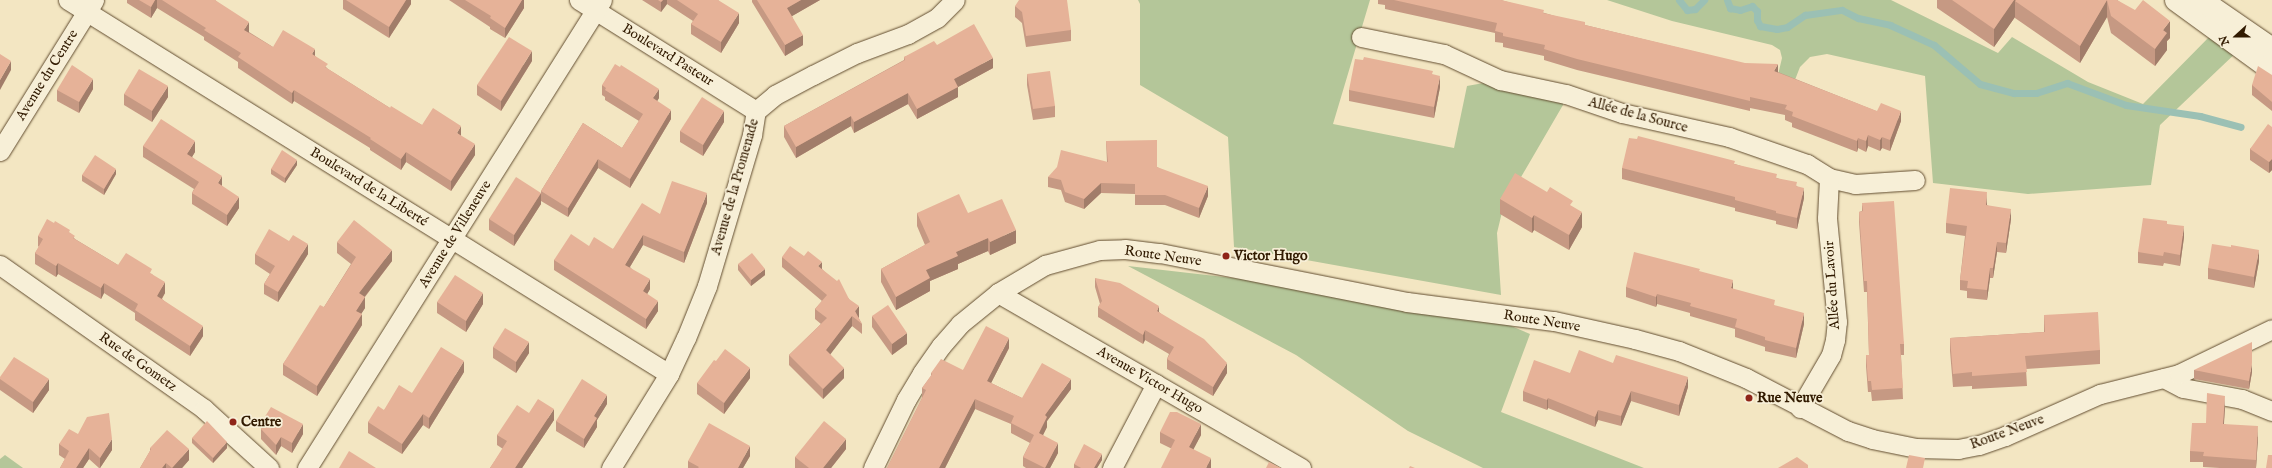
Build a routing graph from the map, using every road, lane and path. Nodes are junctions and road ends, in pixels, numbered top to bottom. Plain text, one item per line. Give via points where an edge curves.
1 (68, 0) edge
2 (579, 0) edge
3 (955, 0) edge
4 (2176, 0) edge
5 (2202, 0) edge
6 (599, 5) edge
7 (90, 6) edge
8 (1361, 37) dead end
9 (2272, 49) edge
10 (2272, 70) edge
11 (756, 111) junction
12 (0, 151) edge
13 (1829, 178) junction
14 (1915, 180) dead end
15 (452, 239) junction
16 (0, 265) edge
17 (998, 293) junction
18 (2272, 329) edge
19 (669, 374) junction
20 (2164, 378) junction
21 (1156, 384) junction
22 (1800, 408) junction
23 (2272, 411) edge
24 (269, 468) edge
25 (307, 468) edge
26 (611, 468) edge
27 (873, 468) edge
28 (1112, 468) edge
29 (1301, 468) edge

1 - 7 street, Boulevard de la Liberté
2 - 6 street, Boulevard Pasteur
3 - 11 street, Avenue de la Promenade via 937,18 908,34 857,53 774,95
4 - 10 main road
5 - 9 main road
6 - 11 street, Boulevard Pasteur
6 - 15 street, Avenue de Villeneuve
7 - 12 street, Avenue du Centre
7 - 15 street, Boulevard de la Liberté
8 - 13 street, Allée de la Source via 1444,54 1500,80 1566,94 1622,113 1729,137 1807,164
11 - 19 street, Avenue de la Promenade via 752,135 707,286
13 - 14 street, Allée de la Source via 1855,184
13 - 22 street, Allée du Lavoir via 1827,218 1837,322 1835,340 1831,355
15 - 19 street, Boulevard de la Liberté
15 - 25 street, Avenue de Villeneuve
16 - 24 street, Rue de Gometz via 204,409
17 - 21 street, Avenue Victor Hugo
17 - 22 street, Route Neuve via 1045,265 1073,256 1112,250 1160,253 1407,302 1554,321 1635,339 1715,364
17 - 27 street, Route Neuve via 960,324 941,346 906,400
18 - 20 street, Route Neuve via 2179,374
19 - 26 street, Avenue de la Promenade
20 - 22 street, Route Neuve via 2100,394 2005,436 1958,449 1916,448 1872,439 1848,431
20 - 23 street via 2183,388 2242,399
21 - 28 street
21 - 29 street, Avenue Victor Hugo

